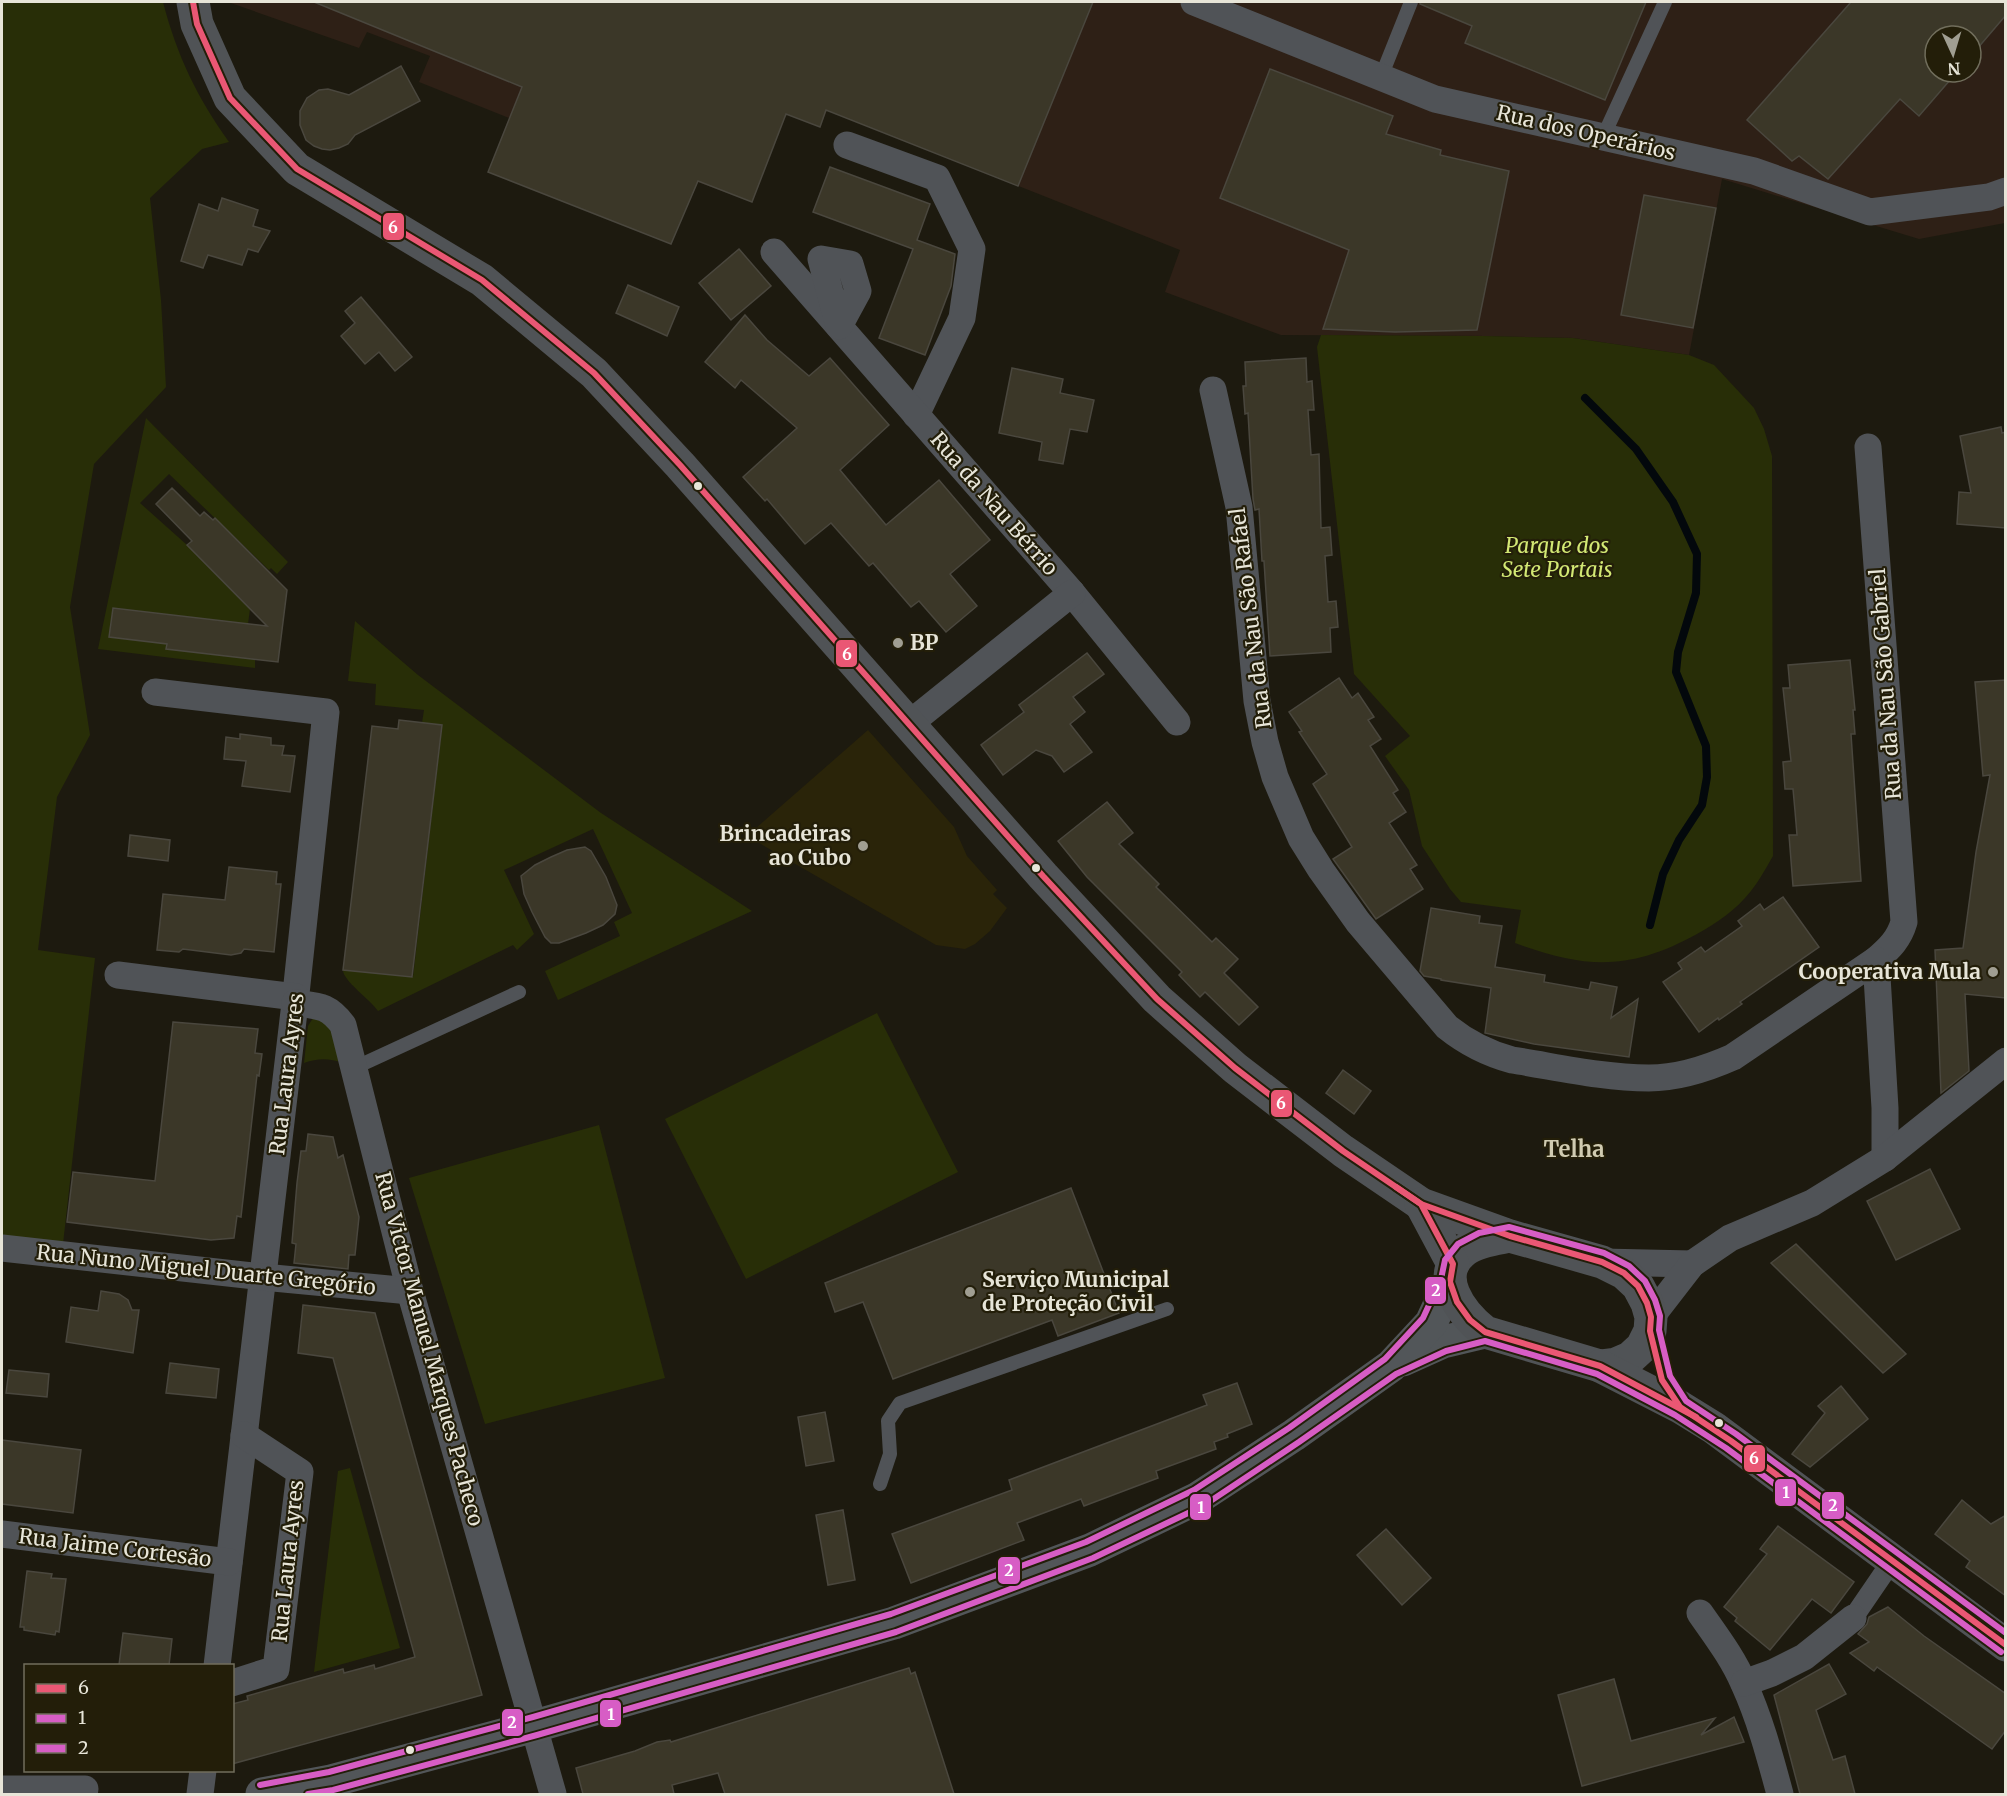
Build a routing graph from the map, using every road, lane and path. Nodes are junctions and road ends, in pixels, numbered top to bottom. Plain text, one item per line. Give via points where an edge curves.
1 (192, 2) edge
2 (1194, 2) edge
3 (1411, 2) edge
4 (1665, 2) edge
5 (1381, 77) junction
6 (1603, 137) junction
7 (847, 145) dead end
8 (1997, 194) edge
9 (774, 252) dead end
10 (1213, 390) dead end
11 (916, 415) junction
12 (1868, 447) dead end
13 (1072, 593) junction
14 (155, 692) dead end
15 (1177, 722) dead end
16 (909, 724) junction
17 (1904, 922) joint
18 (1876, 960) junction
19 (118, 975) dead end
20 (519, 992) dead end
21 (296, 1000) junction
22 (2006, 1061) edge
23 (354, 1068) junction
24 (1885, 1158) junction
25 (1421, 1204) junction
26 (1510, 1236) junction
27 (2, 1248) edge
28 (1602, 1262) junction
29 (1692, 1264) junction
30 (1451, 1273) junction
31 (263, 1277) junction
32 (410, 1291) junction
33 (1167, 1310) dead end
34 (1650, 1324) junction
35 (1485, 1332) junction
36 (1391, 1366) junction
37 (1600, 1366) junction
38 (1680, 1407) junction
39 (244, 1435) junction
40 (880, 1484) dead end
41 (2, 1534) edge
42 (1892, 1561) junction
43 (229, 1562) junction
44 (1700, 1614) dead end
45 (1852, 1618) joint
46 (2006, 1645) edge
47 (217, 1664) edge
48 (234, 1682) edge
49 (1744, 1683) junction
50 (535, 1726) junction
51 (203, 1772) edge
52 (85, 1789) dead end
53 (2, 1790) edge
54 (200, 1794) edge
55 (262, 1794) edge
56 (553, 1794) edge
57 (1780, 1794) edge

1 - 16 main road via 197,24 230,98 297,170 482,280 594,373
2 - 5 street, Rua dos Operários
3 - 5 lane
4 - 6 lane
5 - 6 street, Rua dos Operários via 1435,99
6 - 8 street, Rua dos Operários via 1754,171 1870,212
7 - 11 street via 938,178 972,249 962,318
9 - 11 street, Rua da Nau Bérrio
10 - 18 street, Rua da Nau São Rafael via 1239,507 1257,701 1275,777 1301,838 1321,870 1358,922 1447,1027 1477,1048 1512,1060 1621,1077 1671,1076 1733,1058
11 - 13 street, Rua da Nau Bérrio
12 - 17 street, Rua da Nau São Gabriel
13 - 15 street, Rua da Nau Bérrio
13 - 16 street, Rua da Nau Bérrio
14 - 21 street, Rua Laura Ayres via 326,712
16 - 25 main road via 1157,999 1235,1068
17 - 18 street, Rua da Nau São Rafael via 1895,943
18 - 24 street
19 - 21 street
20 - 23 lane
21 - 23 street, Rua Victor Manuel Marques Pacheco via 334,1013 343,1025
21 - 31 street, Rua Laura Ayres
22 - 24 street
23 - 32 street, Rua Victor Manuel Marques Pacheco
24 - 29 street via 1812,1203 1730,1238
25 - 26 main road
25 - 30 main road
26 - 28 main road
26 - 30 main road via 1465,1250
27 - 31 street, Rua Nuno Miguel Duarte Gregório
28 - 29 street
28 - 34 main road via 1624,1273 1638,1286 1647,1303
29 - 34 street
30 - 35 main road via 1457,1302
30 - 36 main road via 1431,1323
31 - 32 street, Rua Nuno Miguel Duarte Gregório
31 - 39 street, Rua Laura Ayres
32 - 50 street, Rua Victor Manuel Marques Pacheco
33 - 40 lane via 900,1404 888,1421 890,1454
34 - 37 main road via 1642,1347 1630,1358
34 - 38 main road via 1662,1380
35 - 36 main road via 1443,1342
35 - 37 main road
36 - 50 main road via 1198,1498 1090,1550 894,1623
37 - 38 main road
38 - 42 main road
39 - 43 street, Rua Laura Ayres
39 - 48 street, Rua Laura Ayres via 300,1472 276,1669
41 - 43 street, Rua Jaime Cortesão
42 - 45 street
42 - 46 main road
43 - 47 street, Rua Laura Ayres
44 - 49 street
45 - 49 street via 1804,1658
49 - 57 street
50 - 55 main road via 331,1781
50 - 56 street, Rua Victor Manuel Marques Pacheco
51 - 54 street
52 - 53 street

